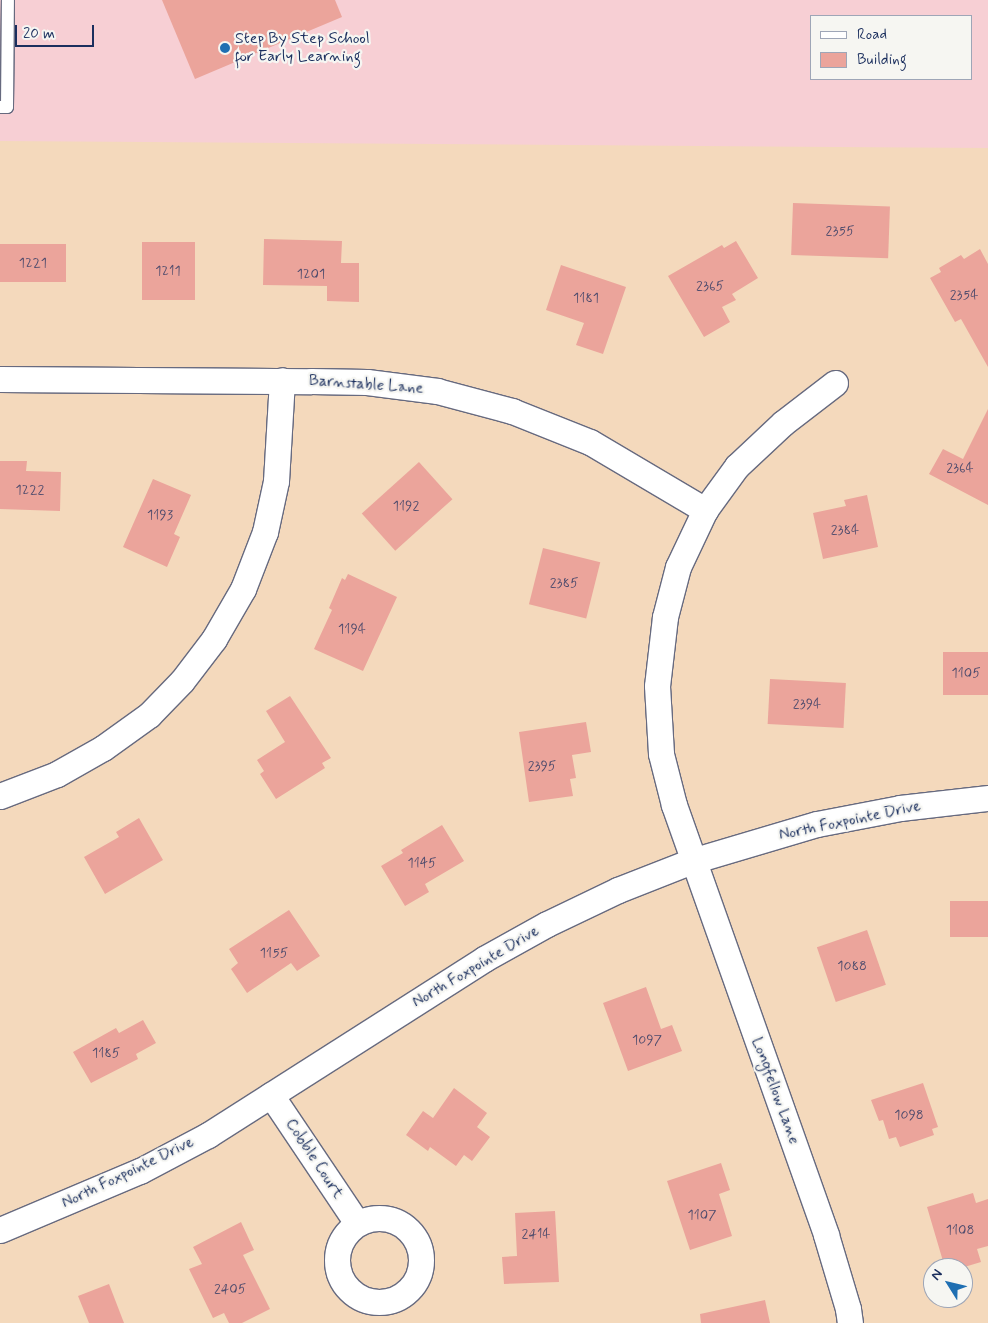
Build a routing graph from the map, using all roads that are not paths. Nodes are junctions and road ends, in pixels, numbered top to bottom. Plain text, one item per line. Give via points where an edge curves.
1 (8, 0) edge
2 (0, 107) edge
3 (0, 379) edge
4 (282, 380) junction
5 (835, 383) dead end
6 (705, 510) junction
7 (0, 796) edge
8 (988, 798) edge
9 (692, 861) junction
10 (272, 1095) junction
11 (357, 1223) dead end
12 (0, 1230) edge
13 (850, 1323) edge

1 - 2 lane via 7,107
3 - 4 street, Barnstable Lane
4 - 6 street, Barnstable Lane via 366,382 437,390 512,411 590,442
4 - 7 street via 276,481 265,532 243,590 214,639 182,681 149,715 103,748 57,774
5 - 6 street, Longfellow Lane via 783,423 738,466
6 - 9 street, Longfellow Lane via 678,567 664,617 657,686 661,754
8 - 9 street, North Foxpointe Drive via 900,808 817,824
9 - 10 street, North Foxpointe Drive via 618,890 547,924 484,960
9 - 13 street, Longfellow Lane via 826,1235
10 - 11 street, Cobble Court
10 - 12 street, North Foxpointe Drive via 140,1172

